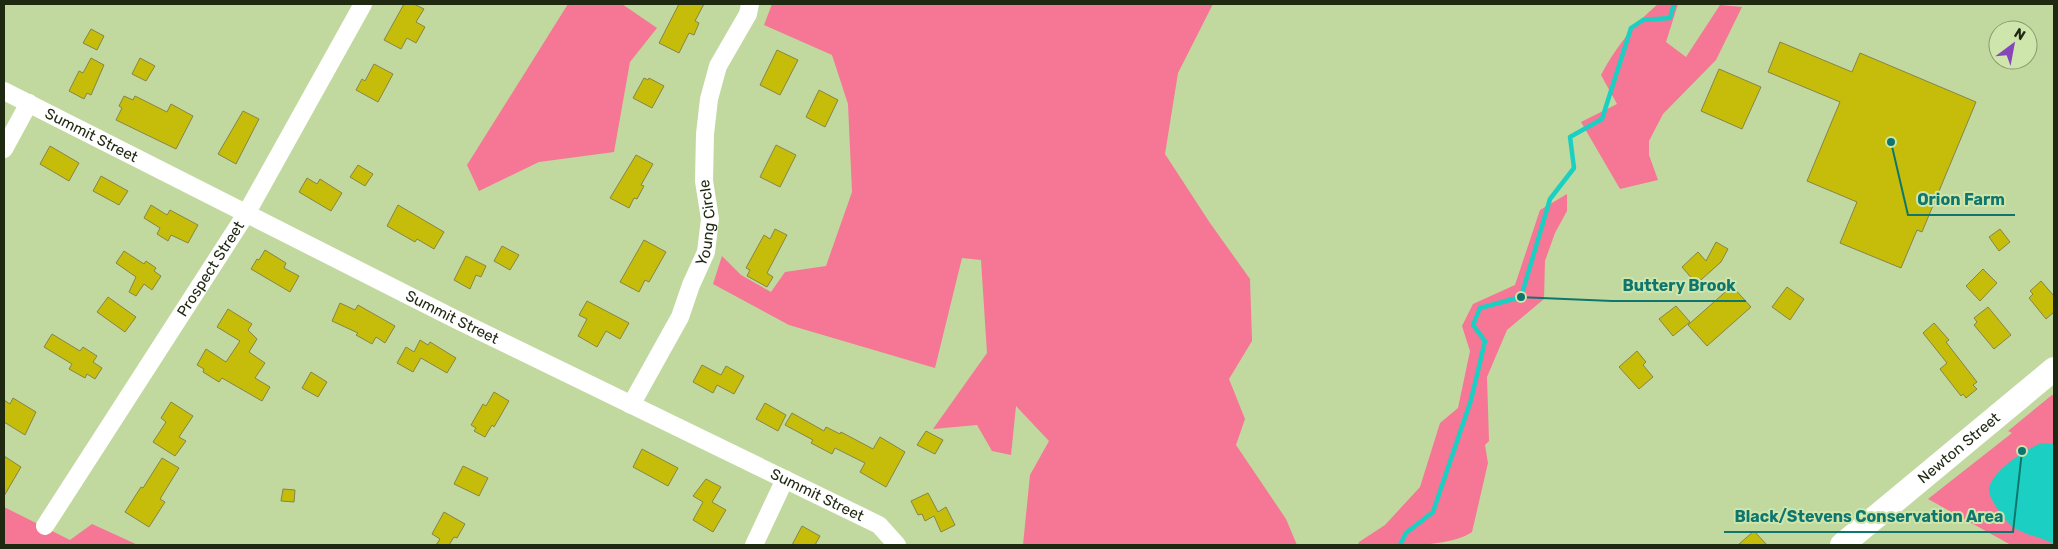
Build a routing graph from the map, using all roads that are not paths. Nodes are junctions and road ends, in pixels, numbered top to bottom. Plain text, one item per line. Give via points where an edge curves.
1 (363, 4) edge
2 (750, 4) edge
3 (4, 91) edge
4 (28, 103) junction
5 (4, 149) edge
6 (246, 214) junction
7 (2054, 369) edge
8 (631, 405) junction
9 (785, 479) junction
10 (44, 526) dead end
11 (754, 545) edge
12 (898, 545) edge
13 (1842, 545) edge

1 - 6 street, Prospect Street
2 - 8 street, Young Circle via 748,14 718,66 709,99 704,181 710,219 706,252 680,317
3 - 4 street, Summit Street
4 - 5 street
4 - 6 street, Summit Street
6 - 8 street, Summit Street
6 - 10 street, Prospect Street
7 - 13 main road, Newton Street
8 - 9 street, Summit Street
9 - 11 street
9 - 12 street, Summit Street via 880,525

